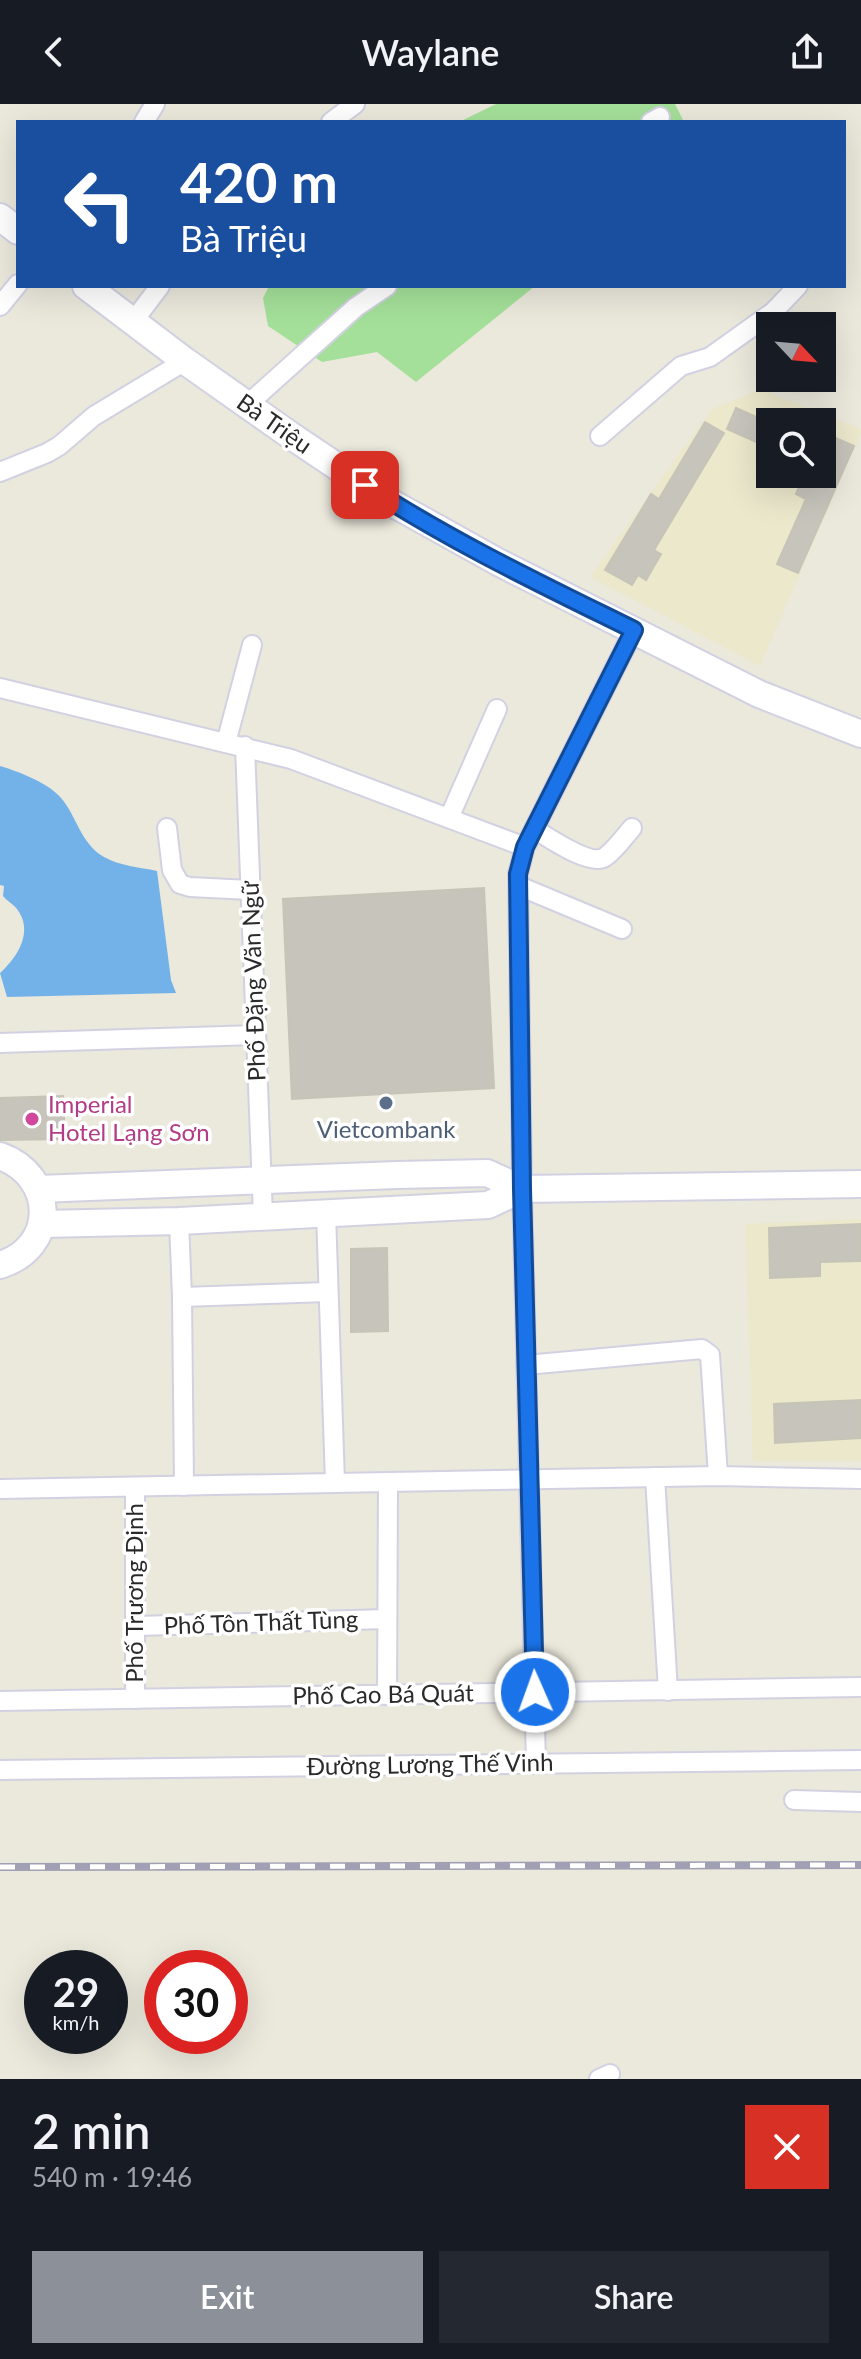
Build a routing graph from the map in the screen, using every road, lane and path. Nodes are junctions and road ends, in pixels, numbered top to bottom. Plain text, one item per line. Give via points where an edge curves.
1 (355, 104) edge
2 (334, 120) edge
3 (0, 217) edge
4 (16, 229) edge
5 (16, 286) edge
6 (88, 288) edge
7 (158, 288) edge
8 (384, 288) edge
9 (796, 288) edge
10 (0, 306) edge
11 (132, 323) junction
12 (185, 361) junction
13 (247, 405) junction
14 (600, 436) dead end
15 (0, 472) edge
16 (634, 630) junction
17 (252, 645) dead end
18 (0, 688) edge
19 (497, 709) dead end
20 (861, 734) edge
21 (226, 743) junction
22 (245, 746) junction
23 (449, 818) junction
24 (167, 828) dead end
25 (632, 828) dead end
26 (534, 829) junction
27 (525, 847) junction
28 (519, 886) junction
29 (250, 890) junction
30 (622, 929) dead end
31 (256, 1035) junction
32 (0, 1043) edge
33 (0, 1156) edge
34 (397, 1175) junction
35 (262, 1181) junction
36 (861, 1184) edge
37 (39, 1189) junction
38 (522, 1189) junction
39 (397, 1209) junction
40 (326, 1213) junction
41 (263, 1216) junction
42 (179, 1221) junction
43 (42, 1224) junction
44 (0, 1265) edge
45 (328, 1292) junction
46 (182, 1297) junction
47 (526, 1365) junction
48 (718, 1476) junction
49 (655, 1477) junction
50 (529, 1479) junction
51 (861, 1479) edge
52 (388, 1482) junction
53 (335, 1483) junction
54 (184, 1486) junction
55 (135, 1487) junction
56 (0, 1489) edge
57 (387, 1619) junction
58 (135, 1626) junction
59 (861, 1687) edge
60 (668, 1691) junction
61 (535, 1692) junction
62 (387, 1695) junction
63 (135, 1699) junction
64 (0, 1701) edge
65 (861, 1760) edge
66 (536, 1764) junction
67 (0, 1770) edge
68 (794, 1800) dead end
69 (861, 1802) edge

1 - 2 street
3 - 4 street
5 - 10 street
6 - 11 street, Bà Triệu
7 - 11 street
8 - 13 street
9 - 14 street via 773,312 710,357 681,366
11 - 12 street, Bà Triệu
12 - 13 street, Bà Triệu
12 - 15 street via 94,416 47,453
13 - 16 street, Bà Triệu via 390,502
16 - 20 street, Bà Triệu via 759,694
16 - 26 street
17 - 21 street
18 - 21 street
19 - 23 street
21 - 22 street
22 - 23 street
22 - 29 street, Phố Đặng Văn Ngữ
23 - 27 street
24 - 29 street via 172,870 180,884
25 - 26 street via 597,860
26 - 27 street
27 - 28 street
28 - 30 street
28 - 38 street
29 - 31 street, Phố Đặng Văn Ngữ
31 - 32 street
31 - 35 street, Phố Đặng Văn Ngữ
33 - 37 street via 29,1172
34 - 35 street
34 - 38 street via 487,1173
34 - 39 street
35 - 37 street
35 - 41 street, Phố Đặng Văn Ngữ
36 - 38 street
37 - 43 street
38 - 39 street via 488,1205
38 - 47 street
39 - 40 street
40 - 41 street
40 - 45 street
41 - 42 street
42 - 43 street
42 - 46 street
43 - 44 street via 25,1253
45 - 46 street
45 - 53 street
46 - 54 street
47 - 48 street via 708,1351
47 - 50 street
48 - 49 street
48 - 51 street
49 - 50 street
49 - 60 street
50 - 52 street
50 - 61 street
52 - 53 street
52 - 57 street
53 - 54 street
54 - 55 street
55 - 56 street
55 - 58 street, Phố Trương Định
57 - 58 street, Phố Tôn Thất Tùng
57 - 62 street
58 - 63 street, Phố Trương Định
59 - 60 street, Phố Cao Bá Quát
60 - 61 street, Phố Cao Bá Quát
61 - 62 street, Phố Cao Bá Quát
61 - 66 street
62 - 63 street, Phố Cao Bá Quát
63 - 64 street, Phố Cao Bá Quát
65 - 66 street, Đường Lương Thế Vinh
66 - 67 street, Đường Lương Thế Vinh
68 - 69 street

